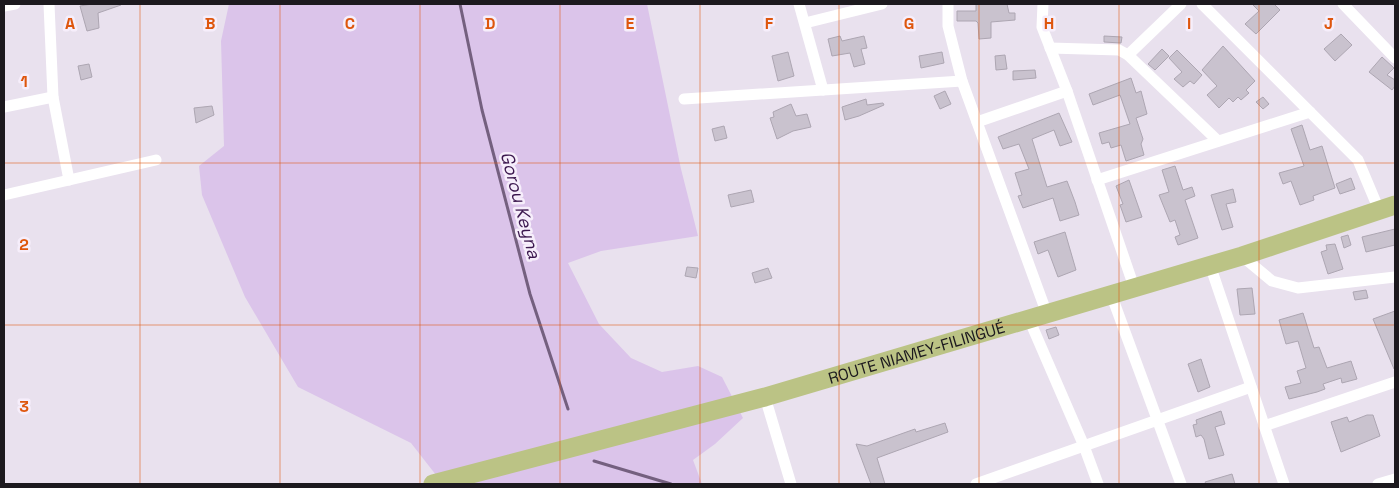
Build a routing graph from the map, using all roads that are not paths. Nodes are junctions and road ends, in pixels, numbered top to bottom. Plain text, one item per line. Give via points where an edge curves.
1 (15, 4) edge
2 (49, 4) edge
3 (800, 4) edge
4 (882, 4) edge
5 (948, 4) edge
6 (1043, 4) edge
7 (1181, 4) edge
8 (1202, 4) edge
9 (1343, 4) edge
10 (4, 6) edge
11 (805, 23) junction
12 (1050, 48) junction
13 (1128, 55) junction
14 (1395, 58) edge
15 (962, 81) junction
16 (823, 90) junction
17 (1067, 91) junction
18 (53, 97) junction
19 (684, 99) dead end
20 (4, 107) edge
21 (1310, 112) junction
22 (977, 122) junction
23 (1218, 141) junction
24 (156, 160) dead end
25 (69, 180) junction
26 (1097, 180) junction
27 (4, 195) edge
28 (1387, 208) edge
29 (1242, 256) junction
30 (1210, 265) junction
31 (1395, 277) edge
32 (1134, 288) junction
33 (1111, 294) junction
34 (1047, 314) junction
35 (1029, 319) junction
36 (1395, 382) edge
37 (1251, 387) junction
38 (765, 397) junction
39 (1158, 420) junction
40 (1264, 426) junction
41 (1084, 446) junction
42 (1395, 479) edge
43 (433, 484) edge
44 (791, 484) edge
45 (976, 484) edge
46 (1098, 484) edge
47 (1181, 484) edge
48 (1284, 484) edge
49 (1378, 484) edge

1 - 10 street
2 - 18 street
3 - 11 street
4 - 11 street
5 - 15 street via 948,26
6 - 12 street via 1042,27
7 - 13 street
8 - 21 street
9 - 14 street
11 - 16 street
12 - 13 street via 1119,50
12 - 17 street
13 - 23 street
15 - 16 street
15 - 22 street
16 - 19 street
17 - 22 street
17 - 26 street
18 - 20 street
18 - 25 street
21 - 23 street
21 - 28 street via 1358,160
22 - 34 street
23 - 26 street
24 - 25 street
25 - 27 street
26 - 32 street
28 - 29 main road, ROUTE NIAMEY-FILINGUÉ
29 - 30 main road, ROUTE NIAMEY-FILINGUÉ
29 - 31 street via 1272,281 1298,288
30 - 32 main road, ROUTE NIAMEY-FILINGUÉ
30 - 37 street
32 - 33 main road, ROUTE NIAMEY-FILINGUÉ
33 - 34 main road, ROUTE NIAMEY-FILINGUÉ
33 - 39 street
34 - 35 main road, ROUTE NIAMEY-FILINGUÉ
35 - 38 main road, ROUTE NIAMEY-FILINGUÉ
35 - 41 street
36 - 40 street
37 - 39 street
37 - 40 street
38 - 43 main road, ROUTE NIAMEY-FILINGUÉ
38 - 44 street
39 - 41 street
39 - 47 street
40 - 48 street
41 - 45 street
41 - 46 street
42 - 49 street

